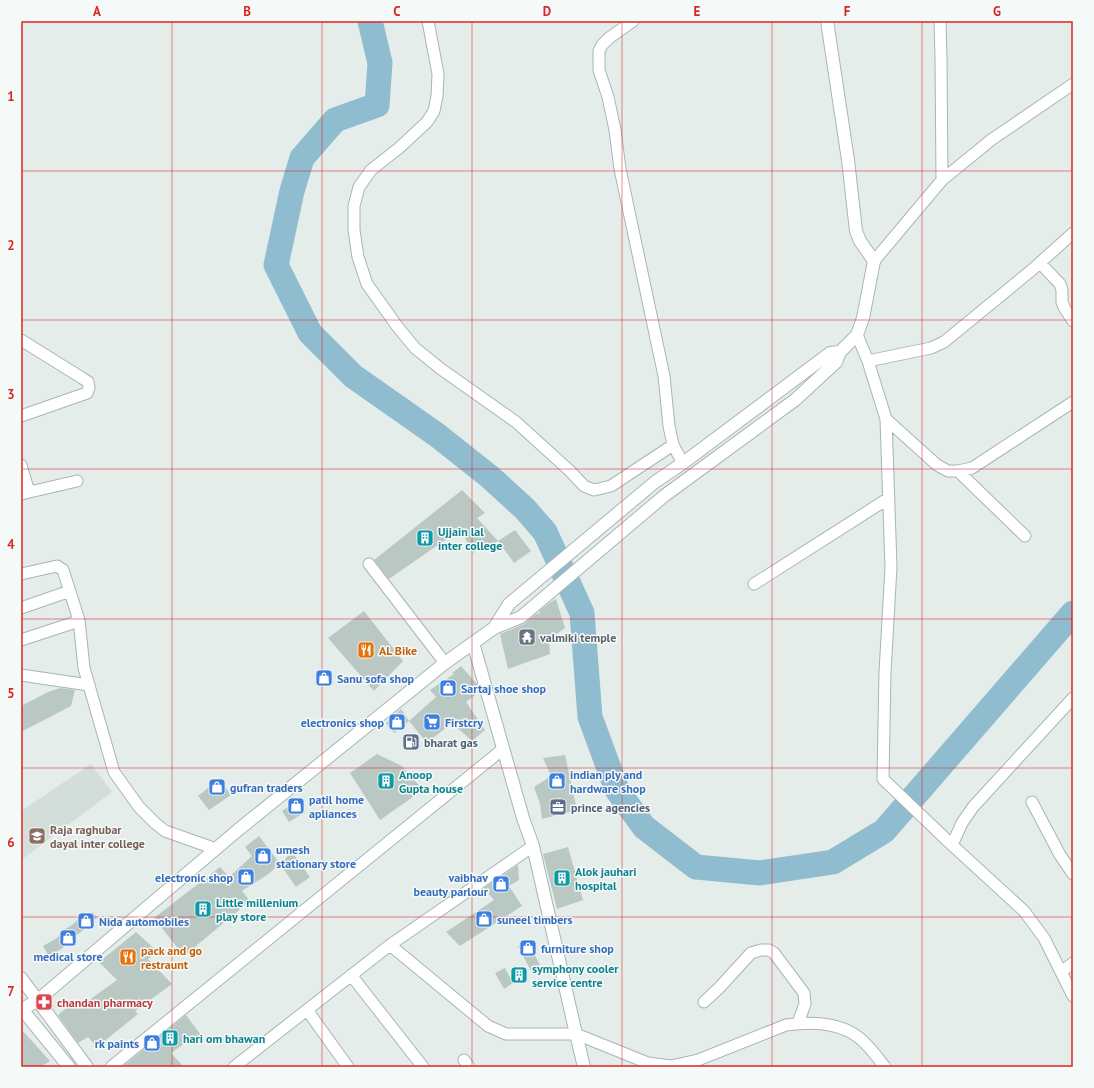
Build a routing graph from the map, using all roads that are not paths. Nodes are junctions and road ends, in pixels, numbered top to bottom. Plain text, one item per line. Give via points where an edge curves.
1 (428, 21) edge
2 (633, 21) edge
3 (827, 21) edge
4 (940, 21) edge
5 (1073, 84) edge
6 (942, 180) junction
7 (1073, 233) edge
8 (874, 261) junction
9 (1040, 263) junction
10 (1073, 320) edge
11 (857, 335) junction
12 (21, 340) edge
13 (840, 352) junction
14 (868, 361) junction
15 (1073, 402) edge
16 (21, 416) edge
17 (886, 419) junction
18 (673, 445) junction
19 (683, 463) junction
20 (21, 465) edge
21 (958, 471) junction
22 (77, 481) dead end
23 (25, 493) edge
24 (889, 498) junction
25 (1025, 536) dead end
26 (369, 564) dead end
27 (21, 574) edge
28 (754, 584) dead end
29 (70, 591) junction
30 (21, 608) edge
31 (79, 620) junction
32 (494, 628) junction
33 (21, 640) edge
34 (473, 644) junction
35 (445, 663) junction
36 (21, 675) edge
37 (89, 685) junction
38 (1073, 698) edge
39 (503, 749) junction
40 (1032, 802) dead end
41 (533, 846) junction
42 (952, 846) junction
43 (216, 849) junction
44 (1073, 874) edge
45 (390, 945) junction
46 (1073, 963) edge
47 (1061, 972) junction
48 (351, 975) junction
49 (21, 978) edge
50 (1073, 996) edge
51 (38, 1000) junction
52 (704, 1002) dead end
53 (21, 1009) edge
54 (307, 1010) junction
55 (798, 1023) junction
56 (576, 1034) junction
57 (69, 1067) edge
58 (87, 1067) edge
59 (111, 1067) edge
60 (234, 1067) edge
61 (348, 1067) edge
62 (423, 1067) edge
63 (584, 1067) edge
64 (884, 1067) edge

1 - 18 street via 438,74 434,111 427,122 371,170 360,187 354,206 357,250 367,284 416,348 441,369 516,422 584,486 594,490 612,486
2 - 18 street via 602,45 598,60 616,130 620,169 664,376 668,426
3 - 8 street via 856,231
4 - 6 street
5 - 6 street via 991,140
6 - 8 street
7 - 9 street
8 - 11 street via 863,318
9 - 10 street via 1060,284 1062,302
9 - 14 street via 944,342 931,348
11 - 13 street
11 - 14 street
12 - 16 street via 88,382 89,388 87,393
13 - 19 street via 830,352
13 - 32 street via 836,362 795,400 664,496 521,617
14 - 17 street
15 - 21 street via 972,468
17 - 21 street via 937,465 948,471
17 - 24 street
18 - 19 street
19 - 32 street via 655,482 509,604
20 - 23 street
21 - 25 street
22 - 23 street
24 - 28 street
24 - 42 street via 891,567 885,672 883,780
26 - 35 street
27 - 29 street via 57,566 64,573
29 - 30 street
29 - 31 street
31 - 33 street
31 - 37 street via 84,668
32 - 34 street
34 - 35 street
34 - 39 street
35 - 43 street
36 - 37 street
37 - 43 street via 114,772 136,802 165,831
38 - 42 street via 973,807 962,823
39 - 41 street
39 - 59 street
40 - 44 street
41 - 45 street
41 - 56 street
42 - 47 street via 1024,911 1044,938
43 - 51 street
45 - 48 street
45 - 56 street via 488,1026 506,1034
46 - 47 street
47 - 50 street
48 - 54 street
48 - 62 street
49 - 51 street
51 - 53 street
51 - 58 street
52 - 55 street via 751,953 769,950 804,993 805,1004
53 - 57 street
54 - 60 street
54 - 61 street
55 - 56 street via 786,1025 698,1060 671,1066 648,1063
55 - 64 street via 833,1026 846,1030 858,1037
56 - 63 street

